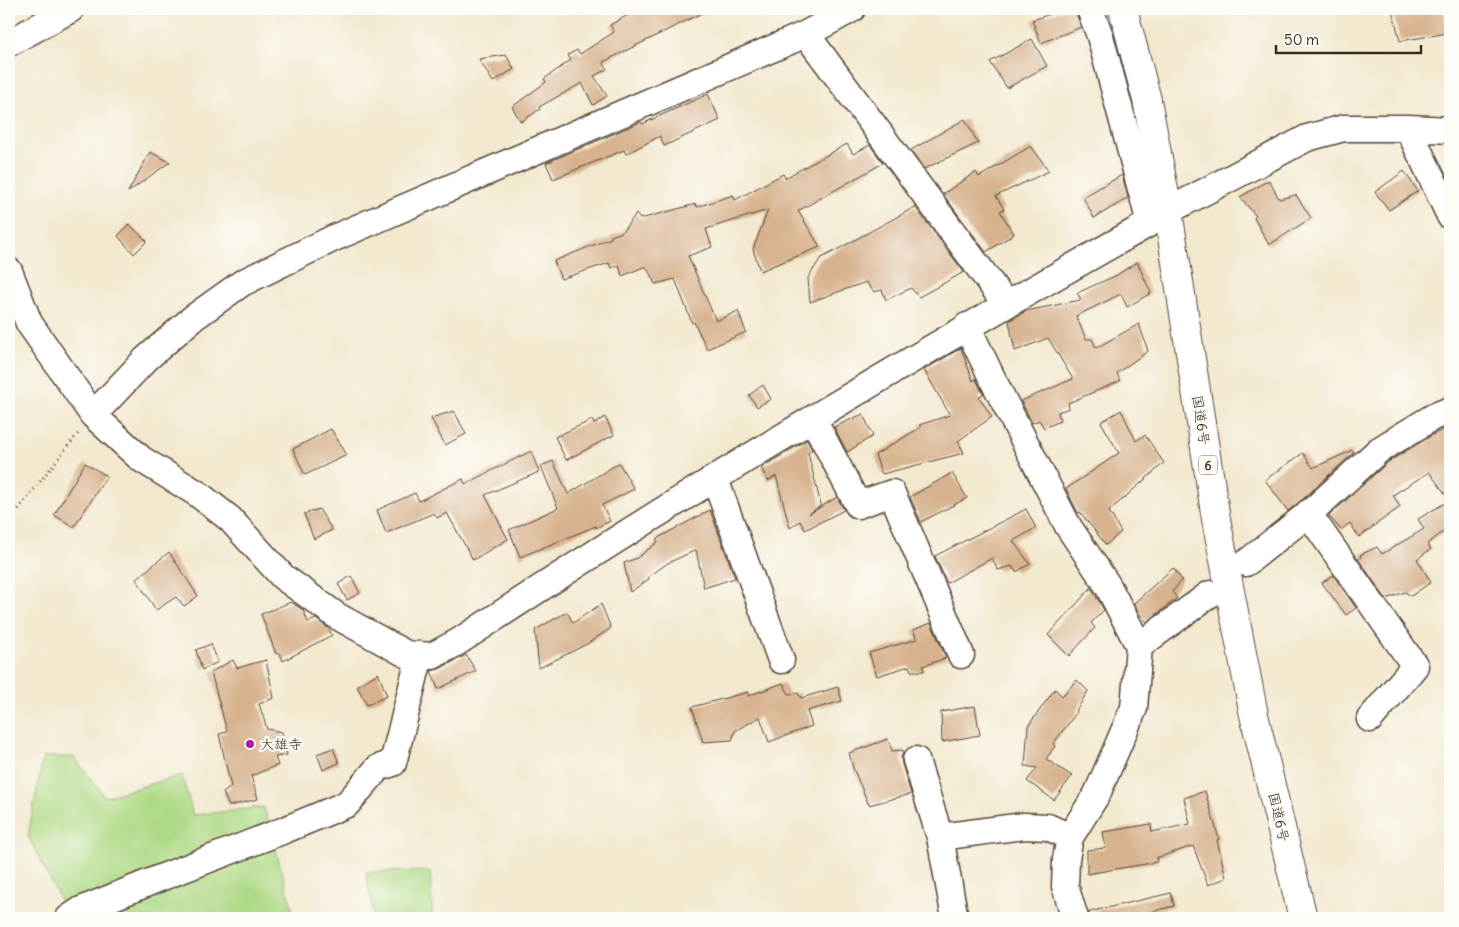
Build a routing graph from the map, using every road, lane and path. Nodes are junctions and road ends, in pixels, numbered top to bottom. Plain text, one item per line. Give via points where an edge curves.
1 (71, 9) edge
2 (852, 9) edge
3 (1090, 9) edge
4 (1123, 9) edge
5 (806, 34) junction
6 (9, 43) edge
7 (1408, 128) junction
8 (1450, 130) edge
9 (1450, 216) edge
10 (1159, 217) junction
11 (9, 272) edge
12 (1006, 304) junction
13 (967, 326) junction
14 (1450, 410) edge
15 (93, 415) junction
16 (813, 419) junction
17 (715, 479) junction
18 (1308, 513) junction
19 (9, 521) edge
20 (1246, 563) dead end
21 (1210, 594) dead end
22 (1139, 646) junction
23 (420, 655) junction
24 (962, 655) dead end
25 (781, 660) dead end
26 (1370, 719) dead end
27 (916, 760) dead end
28 (940, 837) junction
29 (1070, 837) junction
30 (69, 918) edge
31 (955, 918) edge
32 (1075, 918) edge
33 (1303, 918) edge

1 - 6 street
2 - 5 street
3 - 10 street
4 - 10 highway, 国道6号 / 6 via 1147,100
5 - 12 street
5 - 15 street via 334,238 242,283 193,318 146,359
7 - 8 street
7 - 9 street
7 - 10 street via 1344,128 1307,138
10 - 12 street
10 - 33 highway, 国道6号 / 6 via 1254,715
11 - 15 street via 29,323
12 - 13 street
13 - 16 street
13 - 22 street via 1068,526 1108,586
14 - 18 street via 1379,450
15 - 19 path
15 - 23 street via 141,459 230,518 283,577 337,616 406,654
16 - 17 street
16 - 24 street via 858,505 892,493
17 - 23 street via 458,642 432,656
17 - 25 street
18 - 20 street
18 - 26 street via 1415,666
21 - 22 street
22 - 29 street via 1134,708 1097,794
23 - 30 street via 393,763 378,768 347,804 81,910
27 - 28 street
28 - 29 street via 1024,826 1048,827
28 - 31 street
29 - 32 street via 1065,886

